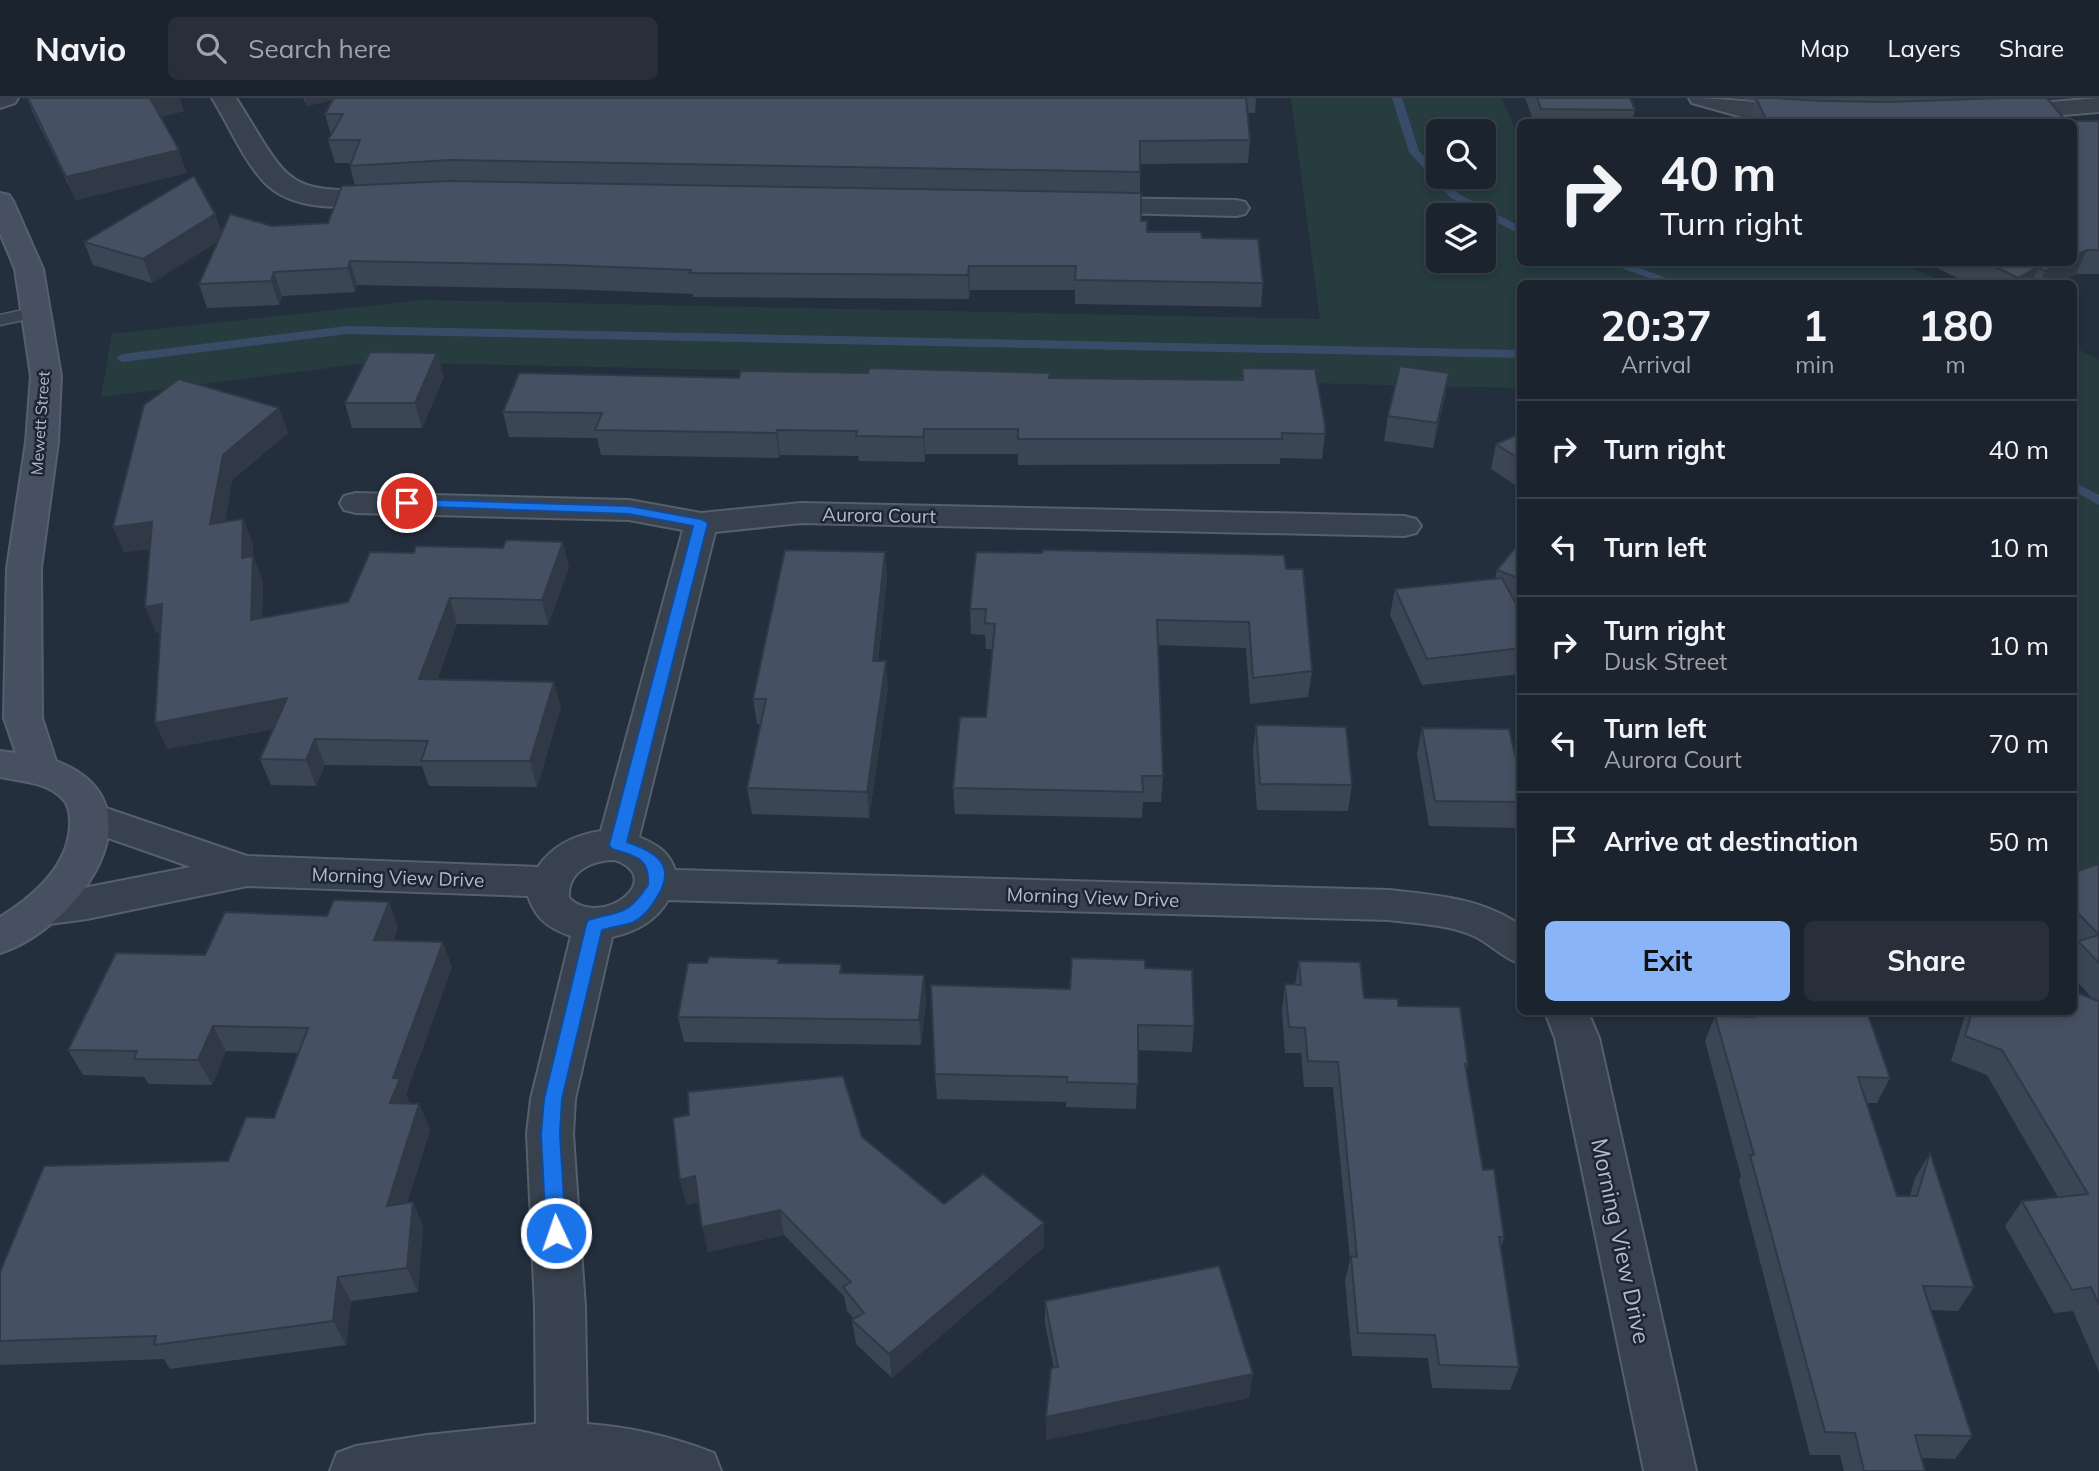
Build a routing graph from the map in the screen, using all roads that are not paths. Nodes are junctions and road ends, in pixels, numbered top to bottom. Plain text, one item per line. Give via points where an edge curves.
1 (6, 98) edge
2 (224, 98) edge
3 (1701, 98) edge
4 (0, 101) edge
5 (2088, 102) edge
6 (1823, 113) edge
7 (1973, 113) edge
8 (421, 194) edge
9 (0, 201) edge
10 (1056, 205) edge
11 (1236, 208) dead end
12 (36, 312) junction
13 (0, 320) edge
14 (356, 503) dead end
15 (701, 523) junction
16 (1404, 526) dead end
17 (24, 568) junction
18 (0, 606) edge
19 (0, 764) edge
20 (40, 769) junction
21 (91, 817) junction
22 (618, 845) junction
23 (247, 872) junction
24 (549, 882) junction
25 (656, 886) junction
26 (42, 910) junction
27 (594, 925) junction
28 (0, 937) edge
29 (1517, 945) edge
30 (1568, 1015) edge
31 (562, 1447) junction
32 (356, 1471) edge
33 (695, 1471) edge
34 (1670, 1471) edge

1 - 4 street
2 - 8 street via 274,177 288,187 335,198
3 - 6 street via 1742,110
5 - 7 street via 2036,111
9 - 12 main road, Mewett Street via 29,270
10 - 11 street
12 - 13 lane
12 - 17 main road, Mewett Street via 46,376 42,442
14 - 15 street, Aurora Court via 629,510
15 - 16 street, Aurora Court via 801,513
15 - 22 street
17 - 18 main road, Mewett Street
17 - 20 main road, Mewett Street via 23,718
19 - 20 main road
20 - 21 main road via 65,779 82,796
21 - 23 street, Morning View Drive
21 - 26 main road via 90,846 73,879
22 - 24 street via 583,850 556,869
22 - 25 street via 653,862
23 - 24 street, Morning View Drive
23 - 26 street, Morning View Drive
24 - 27 street via 547,895 562,917
25 - 27 street via 646,903 628,917
25 - 29 street, Morning View Drive via 1389,905 1450,912 1491,926
26 - 28 main road
27 - 31 street via 555,1087 550,1134
30 - 34 street, Morning View Drive via 1577,1038
31 - 32 street via 475,1453
31 - 33 street via 639,1455

